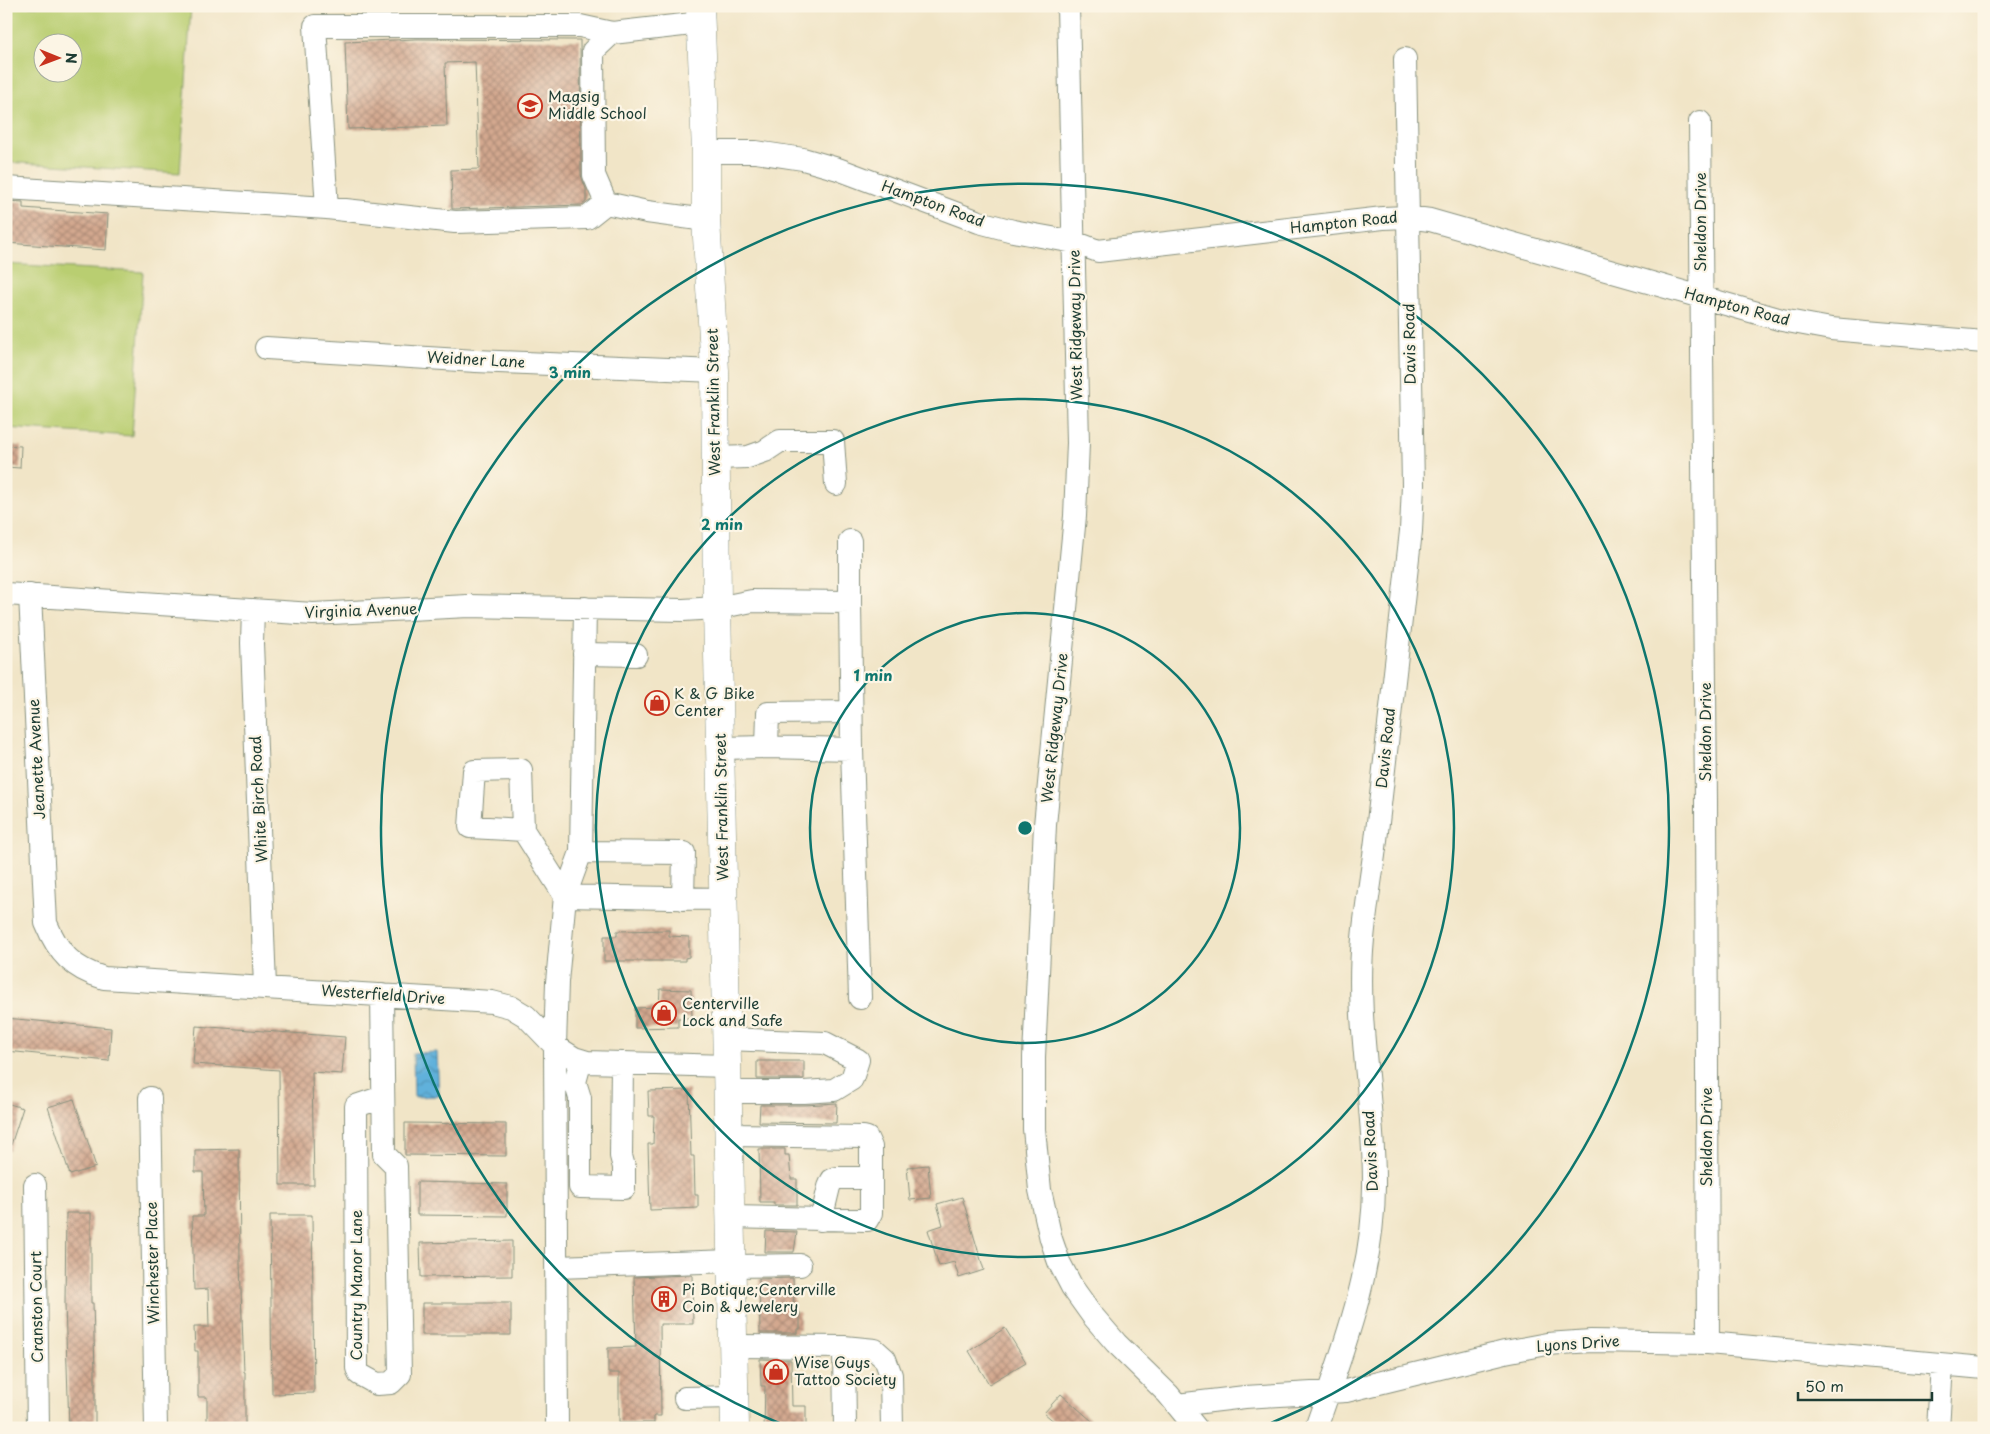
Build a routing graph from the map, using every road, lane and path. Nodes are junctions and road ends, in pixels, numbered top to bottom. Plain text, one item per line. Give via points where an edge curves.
1 (1068, 6) edge
2 (701, 15) edge
3 (612, 33) junction
4 (1404, 59) dead end
5 (1700, 122) dead end
6 (706, 152) junction
7 (6, 188) edge
8 (606, 203) junction
9 (327, 208) junction
10 (1407, 217) junction
11 (706, 220) junction
12 (1074, 242) junction
13 (1702, 298) junction
14 (1984, 342) edge
15 (266, 348) dead end
16 (715, 371) junction
17 (716, 458) junction
18 (836, 484) dead end
19 (850, 541) dead end
20 (6, 594) edge
21 (30, 595) junction
22 (850, 602) junction
23 (585, 608) junction
24 (717, 608) junction
25 (253, 610) junction
26 (584, 654) junction
27 (636, 655) dead end
28 (852, 712) junction
29 (767, 747) junction
30 (721, 748) junction
31 (852, 749) junction
32 (523, 830) dead end
33 (581, 852) junction
34 (565, 896) junction
35 (683, 899) junction
36 (724, 899) junction
37 (46, 923) joint
38 (265, 987) junction
39 (382, 995) junction
40 (860, 998) dead end
41 (726, 1039) junction
42 (555, 1046) junction
43 (581, 1060) junction
44 (622, 1064) junction
45 (727, 1079) junction
46 (383, 1097) junction
47 (150, 1098) dead end
48 (728, 1135) junction
49 (871, 1178) junction
50 (35, 1185) dead end
51 (730, 1217) junction
52 (821, 1220) junction
53 (731, 1264) junction
54 (800, 1265) dead end
55 (557, 1267) junction
56 (1708, 1343) junction
57 (733, 1346) junction
58 (844, 1347) junction
59 (1942, 1365) junction
60 (1984, 1368) edge
61 (1328, 1392) junction
62 (734, 1397) junction
63 (685, 1398) dead end
64 (1177, 1405) junction
65 (38, 1428) edge
66 (156, 1428) edge
67 (557, 1428) edge
68 (735, 1428) edge
69 (845, 1428) edge
70 (892, 1428) edge
71 (1196, 1428) edge
72 (1316, 1428) edge
73 (1938, 1428) edge

1 - 12 street, West Ridgeway Drive
2 - 3 street
2 - 6 main road, West Franklin Street
3 - 8 street via 593,51 594,175
3 - 9 street via 580,26 316,26
4 - 10 street, Davis Road
5 - 13 street, Sheldon Drive
6 - 11 main road, West Franklin Street
6 - 12 street, Hampton Road via 756,152 803,159 875,182 979,222
7 - 9 street
8 - 9 street via 586,218 455,222
8 - 11 street
10 - 12 street, Hampton Road via 1098,251
10 - 13 street, Hampton Road via 1430,220
10 - 61 street, Davis Road via 1410,531 1363,939 1360,993 1373,1140 1373,1222 1350,1331
11 - 16 main road, West Franklin Street
12 - 64 street, West Ridgeway Drive via 1078,443 1075,516 1045,825 1034,1058 1034,1129 1040,1190 1059,1262 1092,1315
13 - 14 street, Hampton Road via 1782,320 1831,329
13 - 56 street, Sheldon Drive
15 - 16 street, Weidner Lane
16 - 17 main road, West Franklin Street
17 - 18 street via 748,457 780,441 833,441
17 - 24 main road, West Franklin Street
19 - 22 street
20 - 21 street, Virginia Avenue
21 - 25 street, Virginia Avenue
21 - 37 street, Jeanette Avenue
22 - 24 street, Virginia Avenue via 752,601
22 - 28 street
23 - 24 street, Virginia Avenue
23 - 25 street, Virginia Avenue via 468,606 313,614
23 - 26 street
24 - 30 main road, West Franklin Street
25 - 38 street, White Birch Road
26 - 27 street
26 - 33 street
28 - 29 street via 768,713
28 - 31 street
29 - 30 street
29 - 31 street
30 - 36 main road, West Franklin Street
31 - 40 street
32 - 34 street
33 - 34 street
33 - 35 street via 684,852
34 - 35 street
34 - 42 street
35 - 36 street
36 - 41 main road, West Franklin Street
37 - 38 street, Westerfield Drive via 63,954 90,974 104,978
38 - 39 street, Westerfield Drive
39 - 42 street, Westerfield Drive via 492,1002 511,1007 526,1016
39 - 46 street, Country Manor Lane
41 - 45 main road, West Franklin Street
41 - 45 street, Westerfield Drive via 825,1043 858,1060 852,1079 834,1090 804,1092
42 - 43 street, Westerfield Drive
42 - 55 street
43 - 44 street, Westerfield Drive
43 - 44 street via 575,1082 580,1098 580,1187 624,1188
44 - 45 street, Westerfield Drive
45 - 48 main road, West Franklin Street
46 - 46 street, Country Manor Lane via 384,1154 396,1166 400,1374 391,1383 377,1384 359,1374 357,1368 356,1106
47 - 66 street, Winchester Place
48 - 49 street via 867,1138 871,1147
48 - 51 main road, West Franklin Street
49 - 52 street via 832,1180
49 - 52 street via 870,1218 861,1221
50 - 65 street, Cranston Court
51 - 52 street
51 - 53 main road, West Franklin Street
53 - 54 street
53 - 55 street
53 - 57 main road, West Franklin Street
55 - 67 street
56 - 59 street, Lyons Drive
56 - 61 street, Lyons Drive via 1591,1341 1547,1344 1346,1392
57 - 58 street
57 - 62 main road, West Franklin Street
58 - 69 street
58 - 70 street via 875,1350 881,1353 889,1366
59 - 60 street, Lyons Drive
59 - 73 street
61 - 64 street, Lyons Drive
61 - 72 street, Davis Road
62 - 63 street
62 - 68 main road, West Franklin Street
64 - 71 street, West Ridgeway Drive

